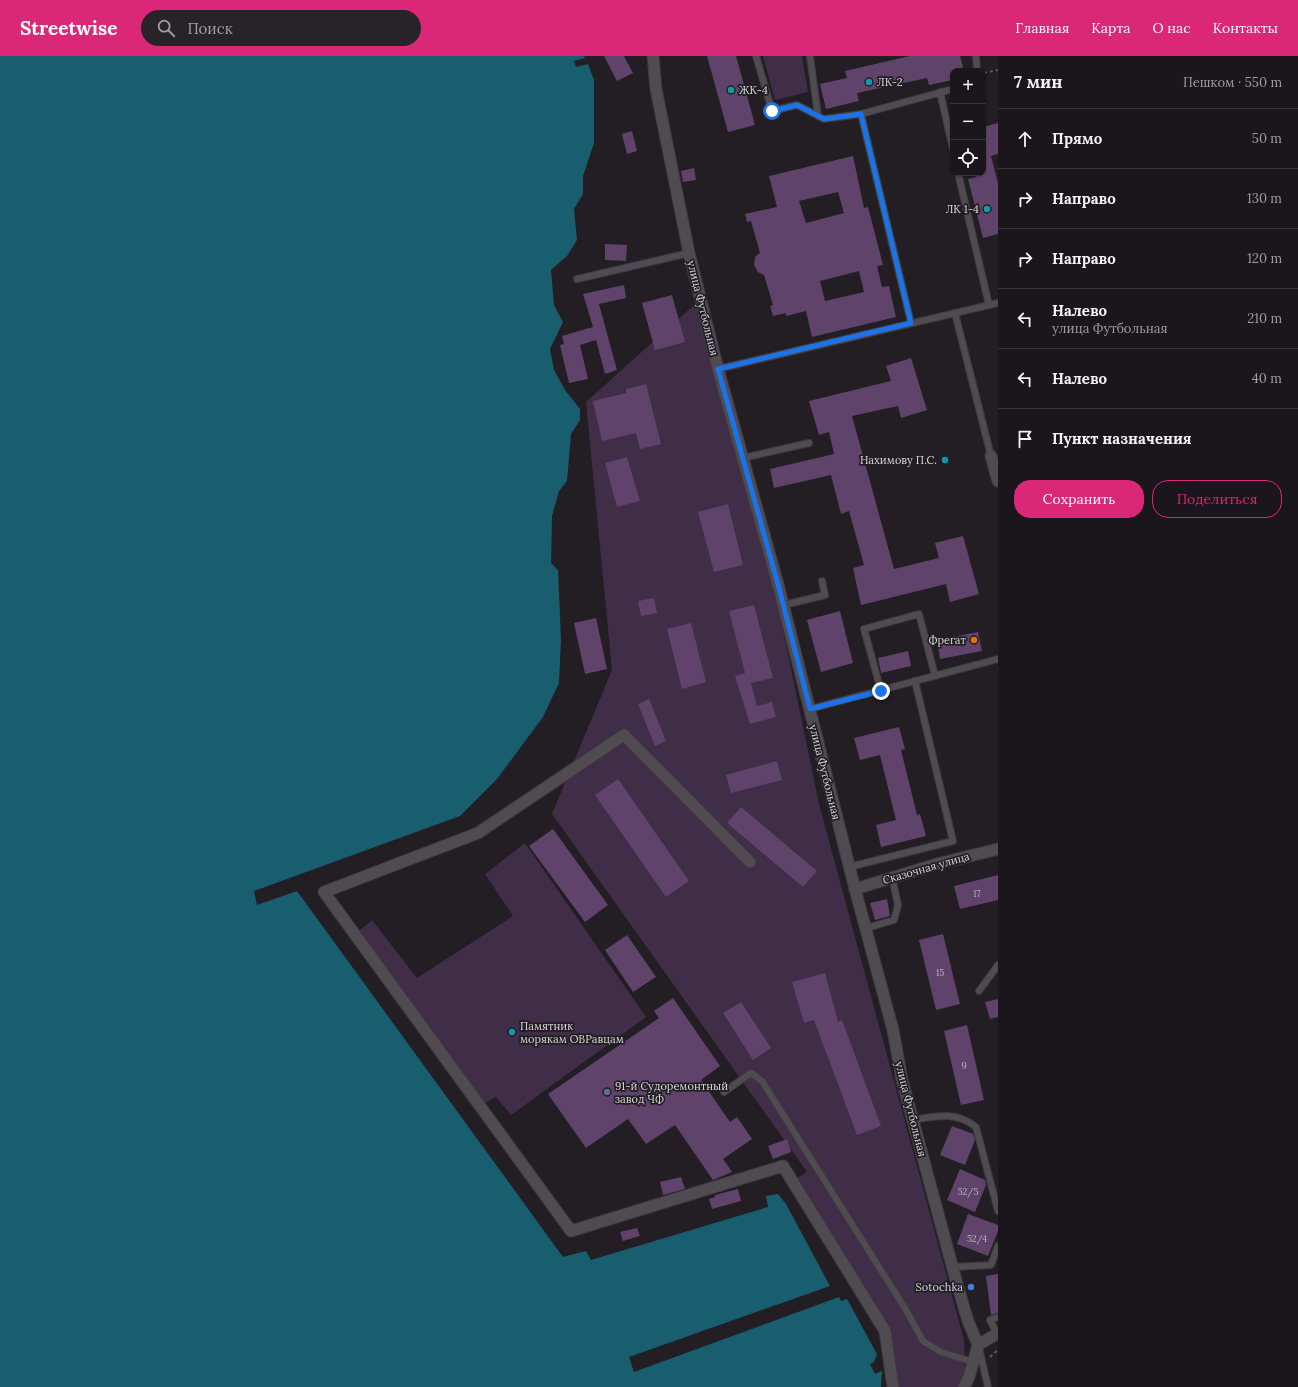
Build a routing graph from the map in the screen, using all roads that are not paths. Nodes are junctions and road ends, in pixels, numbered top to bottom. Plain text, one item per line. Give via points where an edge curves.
1 (653, 56) edge
2 (756, 56) edge
3 (810, 56) edge
4 (976, 56) edge
5 (978, 68) edge
6 (950, 90) edge
7 (940, 92) junction
8 (861, 114) junction
9 (818, 116) junction
10 (951, 140) edge
11 (959, 176) edge
12 (689, 253) junction
13 (577, 279) dead end
14 (998, 303) edge
15 (989, 305) junction
16 (955, 313) junction
17 (911, 323) junction
18 (718, 369) junction
19 (809, 443) dead end
20 (992, 456) joint
21 (743, 458) junction
22 (998, 481) edge
23 (822, 581) dead end
24 (784, 605) junction
25 (998, 659) edge
26 (935, 676) junction
27 (915, 681) junction
28 (881, 691) junction
29 (810, 709) junction
30 (998, 849) edge
31 (750, 862) dead end
32 (849, 867) junction
33 (892, 877) junction
34 (855, 889) junction
35 (867, 928) junction
36 (998, 965) edge
37 (979, 991) dead end
38 (724, 1092) dead end
39 (913, 1120) junction
40 (998, 1211) edge
41 (998, 1246) edge
42 (953, 1268) junction
43 (998, 1317) edge
44 (998, 1333) edge
45 (978, 1345) junction
46 (973, 1362) junction
47 (892, 1387) edge
48 (964, 1387) edge
49 (988, 1387) edge

1 - 12 street, улица Футбольная via 656,89
2 - 9 lane via 772,111 797,105
3 - 9 lane
4 - 5 lane
6 - 7 lane
7 - 8 lane
7 - 10 lane
8 - 9 lane via 824,119
8 - 17 lane
11 - 15 lane
12 - 13 lane
12 - 18 street, улица Футбольная
14 - 15 lane
15 - 16 lane
16 - 17 lane
16 - 20 lane
17 - 18 lane
18 - 21 street, улица Футбольная
19 - 21 lane
20 - 22 street
21 - 24 street, улица Футбольная
23 - 24 lane via 825,595
24 - 29 street, улица Футбольная
25 - 26 lane
26 - 27 lane
26 - 28 lane via 918,614 864,628
27 - 28 lane
27 - 32 lane via 953,841
28 - 29 lane
29 - 32 street, улица Футбольная
30 - 33 street, Сказочная улица
31 - 47 street via 624,735 478,833 324,892 571,1231 783,1166 885,1331
32 - 34 street, улица Футбольная
33 - 34 street, Сказочная улица
33 - 35 lane via 898,904 894,920
34 - 35 street, улица Футбольная
35 - 39 street, улица Футбольная
36 - 37 lane
38 - 46 lane via 751,1072 762,1081 923,1341 942,1352
39 - 40 lane via 956,1116 976,1127
39 - 42 street, улица Футбольная
41 - 42 lane via 991,1266
42 - 45 street, улица Футбольная via 968,1321
43 - 44 lane via 990,1320
44 - 45 street
45 - 46 street
45 - 49 lane
46 - 48 street

